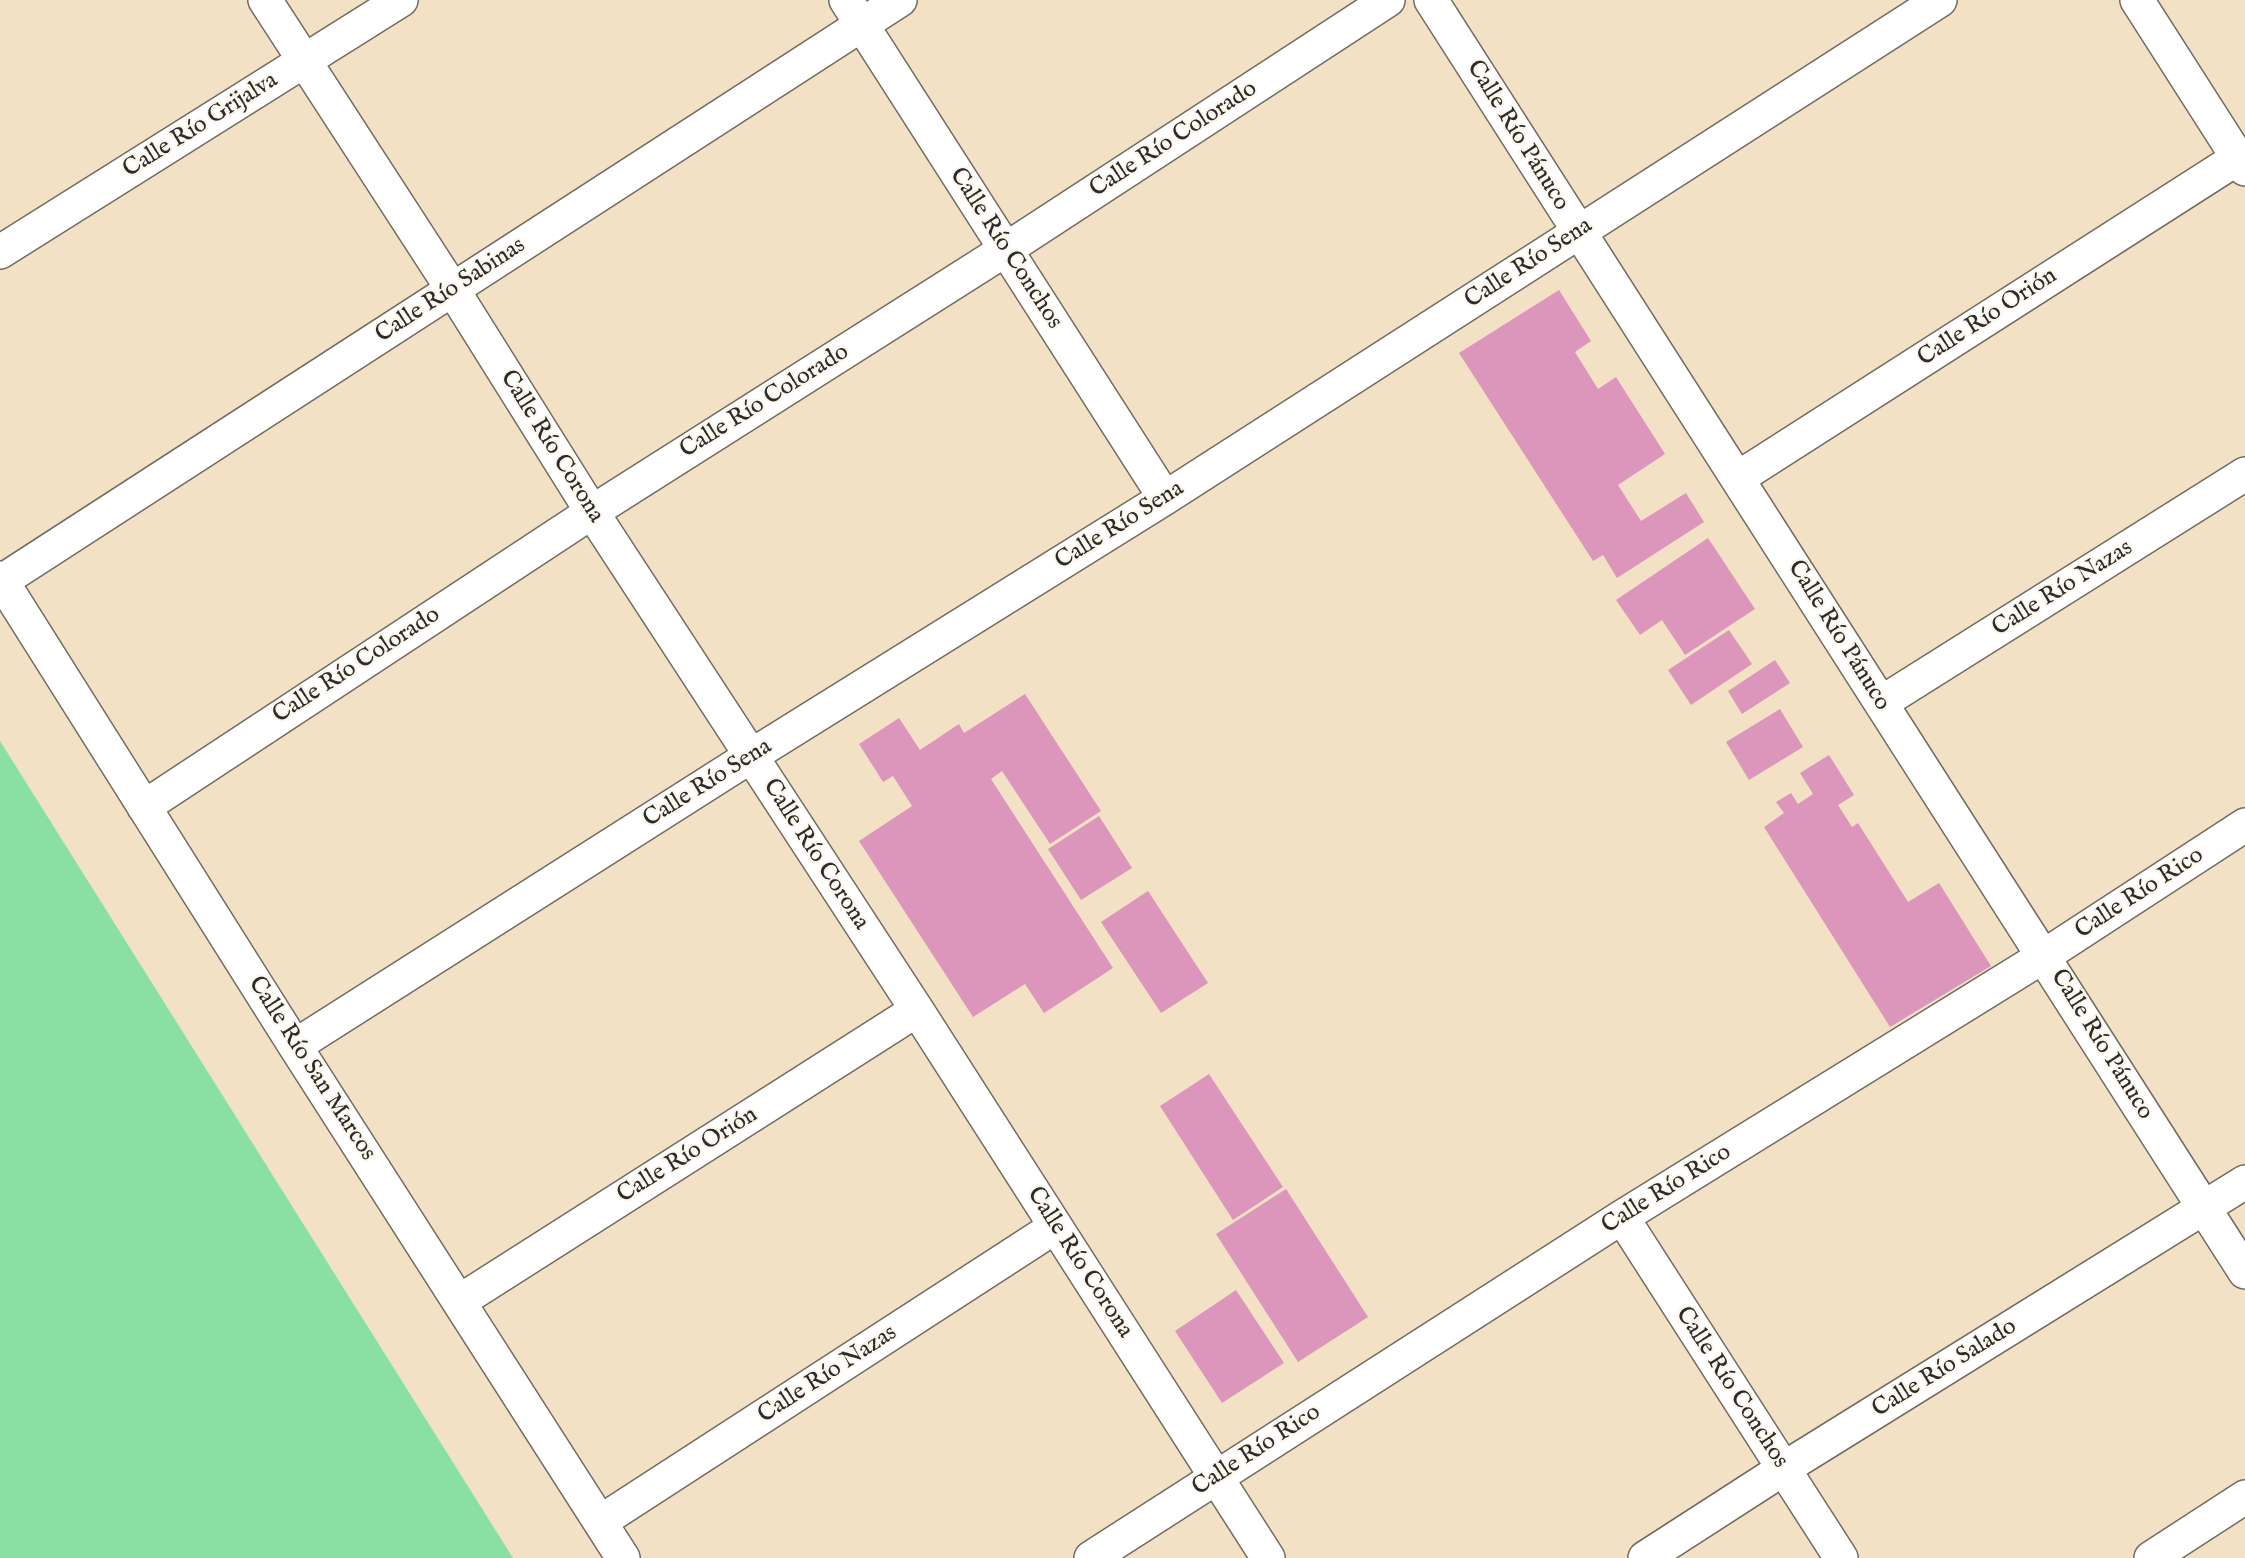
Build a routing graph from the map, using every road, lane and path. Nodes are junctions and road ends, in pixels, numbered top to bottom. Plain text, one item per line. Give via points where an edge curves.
1 (265, 0) edge
2 (400, 0) edge
3 (900, 0) edge
4 (1388, 0) edge
5 (1431, 0) edge
6 (1940, 0) edge
7 (2137, 0) edge
8 (854, 12) edge
9 (303, 62) junction
10 (2242, 164) edge
11 (1579, 233) junction
12 (1005, 250) junction
13 (0, 252) edge
14 (453, 290) junction
15 (2245, 474) edge
16 (1738, 478) junction
17 (1165, 498) junction
18 (592, 512) junction
19 (1, 580) edge
20 (1881, 703) junction
21 (751, 756) junction
22 (144, 807) junction
23 (2245, 825) edge
24 (2044, 956) junction
25 (917, 1010) junction
26 (295, 1046) junction
27 (2245, 1182) edge
28 (2205, 1208) junction
29 (1622, 1217) junction
30 (1056, 1227) junction
31 (2245, 1272) edge
32 (460, 1301) junction
33 (1783, 1469) junction
34 (1216, 1477) junction
35 (2245, 1497) edge
36 (600, 1522) junction
37 (623, 1558) edge
38 (1091, 1558) edge
39 (1268, 1558) edge
40 (1645, 1558) edge
41 (1840, 1558) edge
42 (2151, 1558) edge

1 - 9 street, Calle Río Corona
2 - 9 street, Calle Río Grijalva
3 - 8 street, Calle Río Sabinas
4 - 12 street, Calle Río Colorado
5 - 11 street, Calle Río Pánuco
6 - 11 street, Calle Río Sena
7 - 10 street
8 - 12 street, Calle Río Conchos
8 - 14 street, Calle Río Sabinas
9 - 13 street, Calle Río Grijalva
9 - 14 street, Calle Río Corona
10 - 16 street, Calle Río Orión
11 - 16 street, Calle Río Pánuco
11 - 17 street, Calle Río Sena
12 - 17 street, Calle Río Conchos
12 - 18 street, Calle Río Colorado
14 - 18 street, Calle Río Corona
14 - 19 street, Calle Río Sabinas
15 - 20 street, Calle Río Nazas
16 - 20 street, Calle Río Pánuco
17 - 21 street, Calle Río Sena
18 - 21 street, Calle Río Corona
18 - 22 street, Calle Río Colorado
19 - 22 street, Calle Río San Marcos
20 - 24 street, Calle Río Pánuco
21 - 25 street, Calle Río Corona
21 - 26 street, Calle Río Sena
22 - 26 street, Calle Río San Marcos
23 - 24 street, Calle Río Rico
24 - 28 street, Calle Río Pánuco
24 - 29 street, Calle Río Rico
25 - 30 street, Calle Río Corona
25 - 32 street, Calle Río Orión
26 - 32 street, Calle Río San Marcos
27 - 28 street, Calle Río Salado
28 - 31 street, Calle Río Pánuco
28 - 33 street, Calle Río Salado
29 - 33 street, Calle Río Conchos
29 - 34 street, Calle Río Rico
30 - 34 street, Calle Río Corona
30 - 36 street, Calle Río Nazas
32 - 36 street, Calle Río San Marcos
33 - 40 street, Calle Río Salado
33 - 41 street, Calle Río Conchos
34 - 38 street, Calle Río Rico
34 - 39 street, Calle Río Corona
35 - 42 street
36 - 37 street, Calle Río San Marcos

